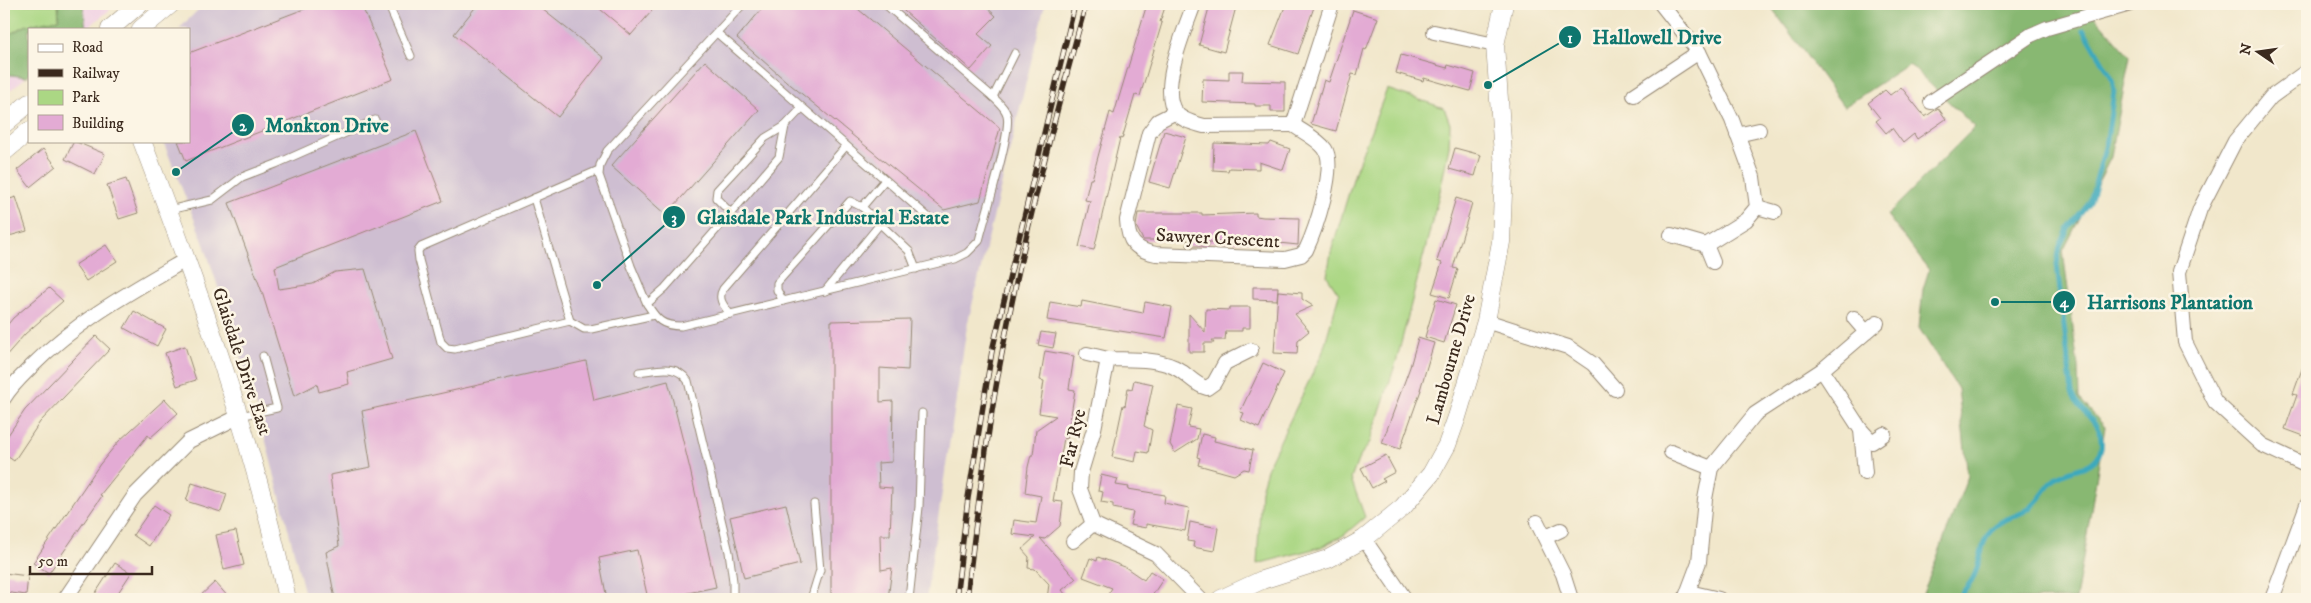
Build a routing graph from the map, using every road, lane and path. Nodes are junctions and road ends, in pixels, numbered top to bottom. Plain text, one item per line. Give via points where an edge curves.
1 (139, 4) edge
2 (171, 4) edge
3 (388, 4) edge
4 (744, 4) edge
5 (885, 4) edge
6 (1194, 4) edge
7 (1332, 4) edge
8 (1504, 4) edge
9 (1661, 4) edge
10 (2130, 4) edge
11 (2096, 9) edge
12 (111, 28) edge
13 (143, 28) edge
14 (1434, 32) dead end
15 (717, 33) junction
16 (1495, 45) junction
17 (1015, 52) dead end
18 (1699, 52) junction
19 (411, 56) dead end
20 (2307, 71) edge
21 (1634, 95) dead end
22 (993, 96) junction
23 (1931, 102) dead end
24 (28, 104) edge
25 (802, 108) junction
26 (1176, 112) junction
27 (375, 120) dead end
28 (4, 124) edge
29 (1293, 125) junction
30 (785, 126) junction
31 (1759, 130) dead end
32 (28, 131) edge
33 (1738, 135) junction
34 (142, 142) edge
35 (846, 146) junction
36 (4, 152) edge
37 (599, 170) junction
38 (885, 180) junction
39 (534, 198) junction
40 (862, 207) junction
41 (1757, 207) junction
42 (168, 210) junction
43 (731, 212) junction
44 (1774, 212) dead end
45 (927, 216) dead end
46 (880, 224) junction
47 (1671, 235) dead end
48 (1706, 245) junction
49 (187, 259) junction
50 (1713, 262) dead end
51 (916, 269) junction
52 (824, 292) junction
53 (783, 301) junction
54 (647, 304) junction
55 (730, 314) junction
56 (654, 315) junction
57 (1854, 318) dead end
58 (570, 321) junction
59 (1486, 321) junction
60 (1877, 322) dead end
61 (1866, 332) junction
62 (1251, 350) dead end
63 (1088, 354) dead end
64 (263, 356) dead end
65 (1108, 359) junction
66 (1822, 370) junction
67 (639, 372) dead end
68 (1615, 389) dead end
69 (4, 398) edge
70 (922, 413) dead end
71 (240, 416) junction
72 (1861, 430) junction
73 (1884, 434) dead end
74 (1672, 452) dead end
75 (2307, 466) edge
76 (1711, 468) junction
77 (1865, 473) dead end
78 (814, 504) dead end
79 (2307, 505) edge
80 (1538, 522) dead end
81 (1093, 524) junction
82 (1561, 530) dead end
83 (1546, 537) junction
84 (1364, 540) junction
85 (1073, 541) dead end
86 (1687, 596) edge
87 (65, 599) edge
88 (287, 599) edge
89 (733, 599) edge
90 (811, 599) edge
91 (909, 599) edge
92 (1200, 599) edge
93 (1221, 599) edge
94 (1405, 599) edge
95 (1571, 599) edge
96 (1719, 599) edge
97 (2272, 599) edge

1 - 12 street
2 - 13 street
3 - 19 lane
4 - 15 lane
5 - 22 lane
6 - 26 street via 1172,71 1170,97
7 - 29 street
8 - 16 street, Lambourne Drive
9 - 18 street
10 - 11 street
11 - 23 street via 2031,35
14 - 16 street
15 - 25 lane
15 - 37 lane via 607,151
16 - 59 street, Lambourne Drive via 1504,168 1501,242
17 - 22 lane
18 - 21 street
18 - 33 street
20 - 75 street via 2270,97 2235,141 2200,208 2179,272 2185,342 2214,402 2262,445
22 - 51 lane via 1005,110 1008,126 978,241 967,253 955,259
24 - 28 street
25 - 30 lane
25 - 35 lane
26 - 29 street via 1191,123 1204,126
26 - 29 street, Sawyer Crescent via 1158,121 1149,133 1127,220 1127,233 1134,244 1142,251 1156,254 1284,260 1301,256 1306,250 1328,178 1328,158 1321,145
27 - 42 lane via 242,177 212,200
30 - 43 lane via 779,157
30 - 43 lane via 765,138 717,190 716,198
31 - 33 street
32 - 36 street
33 - 41 street via 1753,177
34 - 42 street, Glaisdale Drive East
35 - 38 lane
35 - 55 lane via 723,289 720,298
37 - 39 lane
37 - 54 lane
38 - 40 lane
38 - 45 lane
39 - 58 lane
39 - 58 lane via 418,251 441,342 447,348 455,349
40 - 46 lane
40 - 53 lane via 854,201 848,203 779,280 776,286
41 - 44 street
41 - 48 street via 1746,220
42 - 49 street, Glaisdale Drive East
43 - 54 lane via 665,288
46 - 51 lane via 909,251
46 - 52 lane
47 - 48 street
48 - 50 street
49 - 69 street via 114,301 69,332 32,366
49 - 71 street, Glaisdale Drive East
51 - 52 lane
52 - 53 lane
53 - 55 lane
54 - 56 lane
55 - 56 lane via 681,326 664,324
56 - 58 lane via 591,329
57 - 61 street
59 - 68 street via 1568,347 1593,364
59 - 84 street, Lambourne Drive via 1458,417 1431,474 1403,508
60 - 61 street
61 - 66 street
62 - 65 street via 1225,364 1214,383 1207,388 1163,362
63 - 65 street
64 - 71 lane via 277,408
65 - 81 street, Far Rye via 1094,429 1081,472 1080,489
66 - 72 street
66 - 76 street via 1755,414
67 - 89 lane via 676,370 688,381 729,552
70 - 91 lane via 919,507
71 - 87 street via 189,441 135,495
71 - 88 street, Glaisdale Drive East
72 - 73 street via 1872,442
72 - 77 street
74 - 76 street
76 - 86 street via 1699,562
78 - 90 lane via 820,570
79 - 97 street
80 - 83 street
81 - 85 street
81 - 92 street via 1156,554
82 - 83 street
83 - 95 street
84 - 93 street, Lambourne Drive via 1328,559 1262,580
84 - 94 street
86 - 96 street

